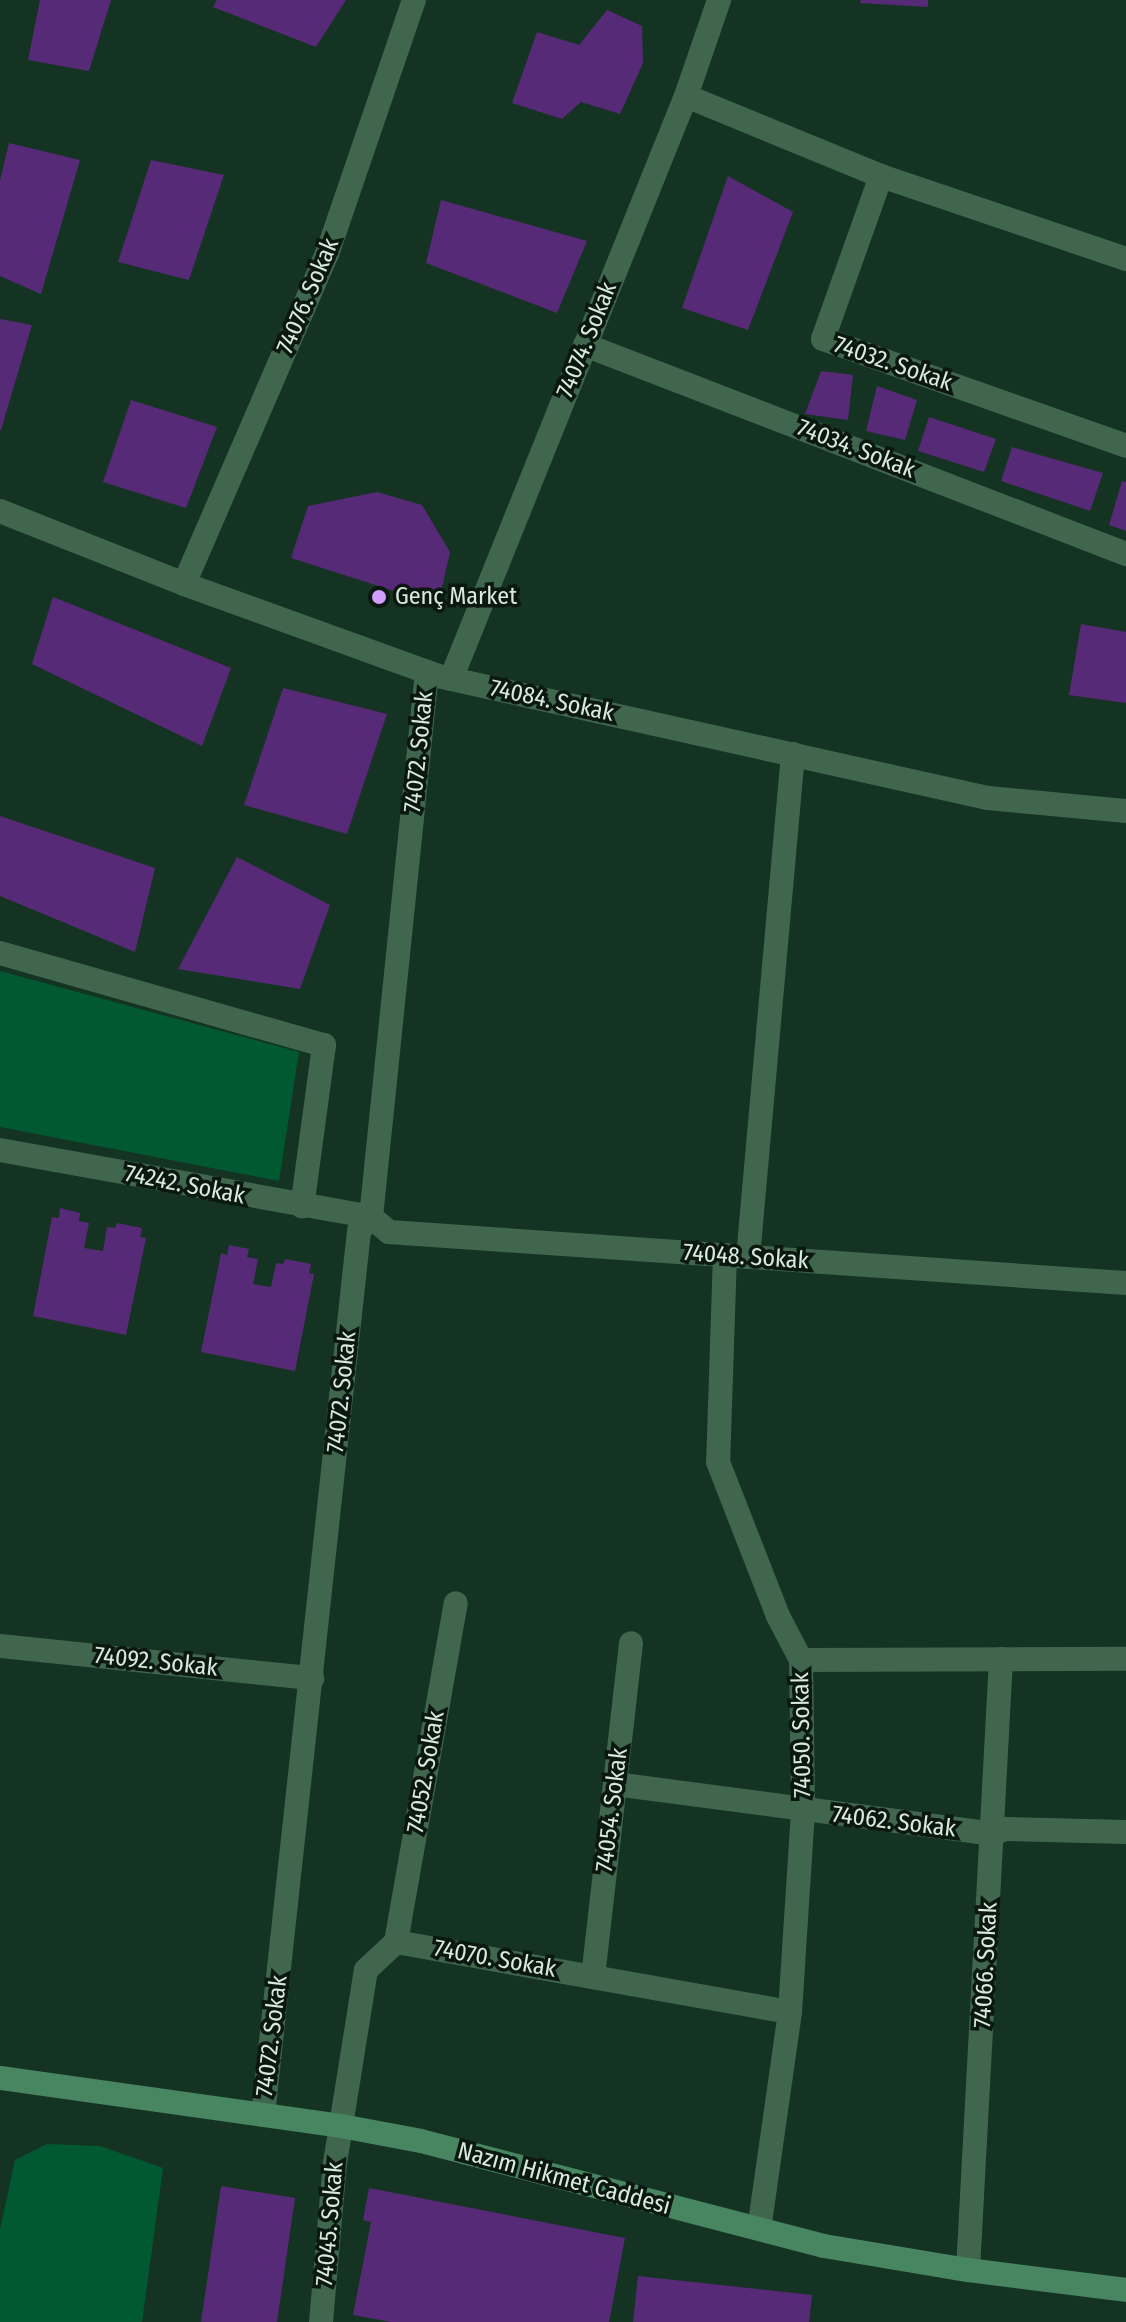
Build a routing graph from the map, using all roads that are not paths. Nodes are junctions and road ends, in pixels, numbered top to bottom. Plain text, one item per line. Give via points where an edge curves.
1 (414, 0) edge
2 (719, 0) edge
3 (686, 96) junction
4 (881, 176) junction
5 (1126, 259) edge
6 (585, 345) junction
7 (1126, 446) edge
8 (0, 511) edge
9 (1126, 554) edge
10 (184, 584) junction
11 (439, 676) junction
12 (793, 754) junction
13 (1126, 811) edge
14 (0, 953) edge
15 (0, 1150) edge
16 (302, 1207) junction
17 (371, 1217) junction
18 (736, 1256) junction
19 (1126, 1283) edge
20 (456, 1603) dead end
21 (631, 1643) dead end
22 (0, 1646) edge
23 (1001, 1659) junction
24 (1126, 1659) edge
25 (801, 1660) junction
26 (312, 1678) junction
27 (615, 1784) junction
28 (803, 1811) junction
29 (1126, 1832) edge
30 (993, 1834) junction
31 (396, 1942) junction
32 (593, 1977) junction
33 (790, 2012) junction
34 (0, 2080) edge
35 (263, 2115) junction
36 (341, 2126) junction
37 (759, 2229) junction
38 (968, 2270) junction
39 (1126, 2290) edge
40 (321, 2322) edge

1 - 10 street, 74076. Sokak via 327,254
2 - 3 street, 74074. Sokak
3 - 4 street
3 - 6 street, 74074. Sokak
4 - 5 street
4 - 7 street, 74032. Sokak via 823,339
6 - 9 street, 74034. Sokak
6 - 11 street, 74074. Sokak
8 - 10 street, 74084. Sokak
10 - 11 street, 74084. Sokak
11 - 12 street, 74084. Sokak
11 - 17 street, 74072. Sokak
12 - 13 street, 74084. Sokak via 988,798
12 - 18 street, 74050. Sokak
14 - 16 street via 324,1045
15 - 16 street, 74242. Sokak
16 - 17 street, 74242. Sokak
17 - 18 street, 74048. Sokak via 389,1232
17 - 26 street, 74072. Sokak via 359,1231
18 - 19 street, 74048. Sokak
18 - 25 street, 74050. Sokak via 718,1462 778,1616
20 - 31 street, 74052. Sokak
21 - 27 street, 74054. Sokak
22 - 26 street, 74092. Sokak
23 - 24 street
23 - 25 street
23 - 30 street, 74066. Sokak
25 - 28 street, 74050. Sokak
26 - 35 street, 74072. Sokak
27 - 28 street, 74062. Sokak
27 - 32 street, 74054. Sokak
28 - 30 street, 74062. Sokak
28 - 33 street, 74050. Sokak
29 - 30 street, 74062. Sokak via 1005,1829
30 - 38 street, 74066. Sokak
31 - 32 street, 74070. Sokak
31 - 36 street via 366,1970
32 - 33 street, 74070. Sokak
33 - 37 street, 74050. Sokak
34 - 35 main road, Nazım Hikmet Caddesi
35 - 36 main road, Nazım Hikmet Caddesi
36 - 37 main road, Nazım Hikmet Caddesi via 421,2141
36 - 40 street, 74045. Sokak
37 - 38 main road, Nazım Hikmet Caddesi via 824,2246
38 - 39 main road, Nazım Hikmet Caddesi

